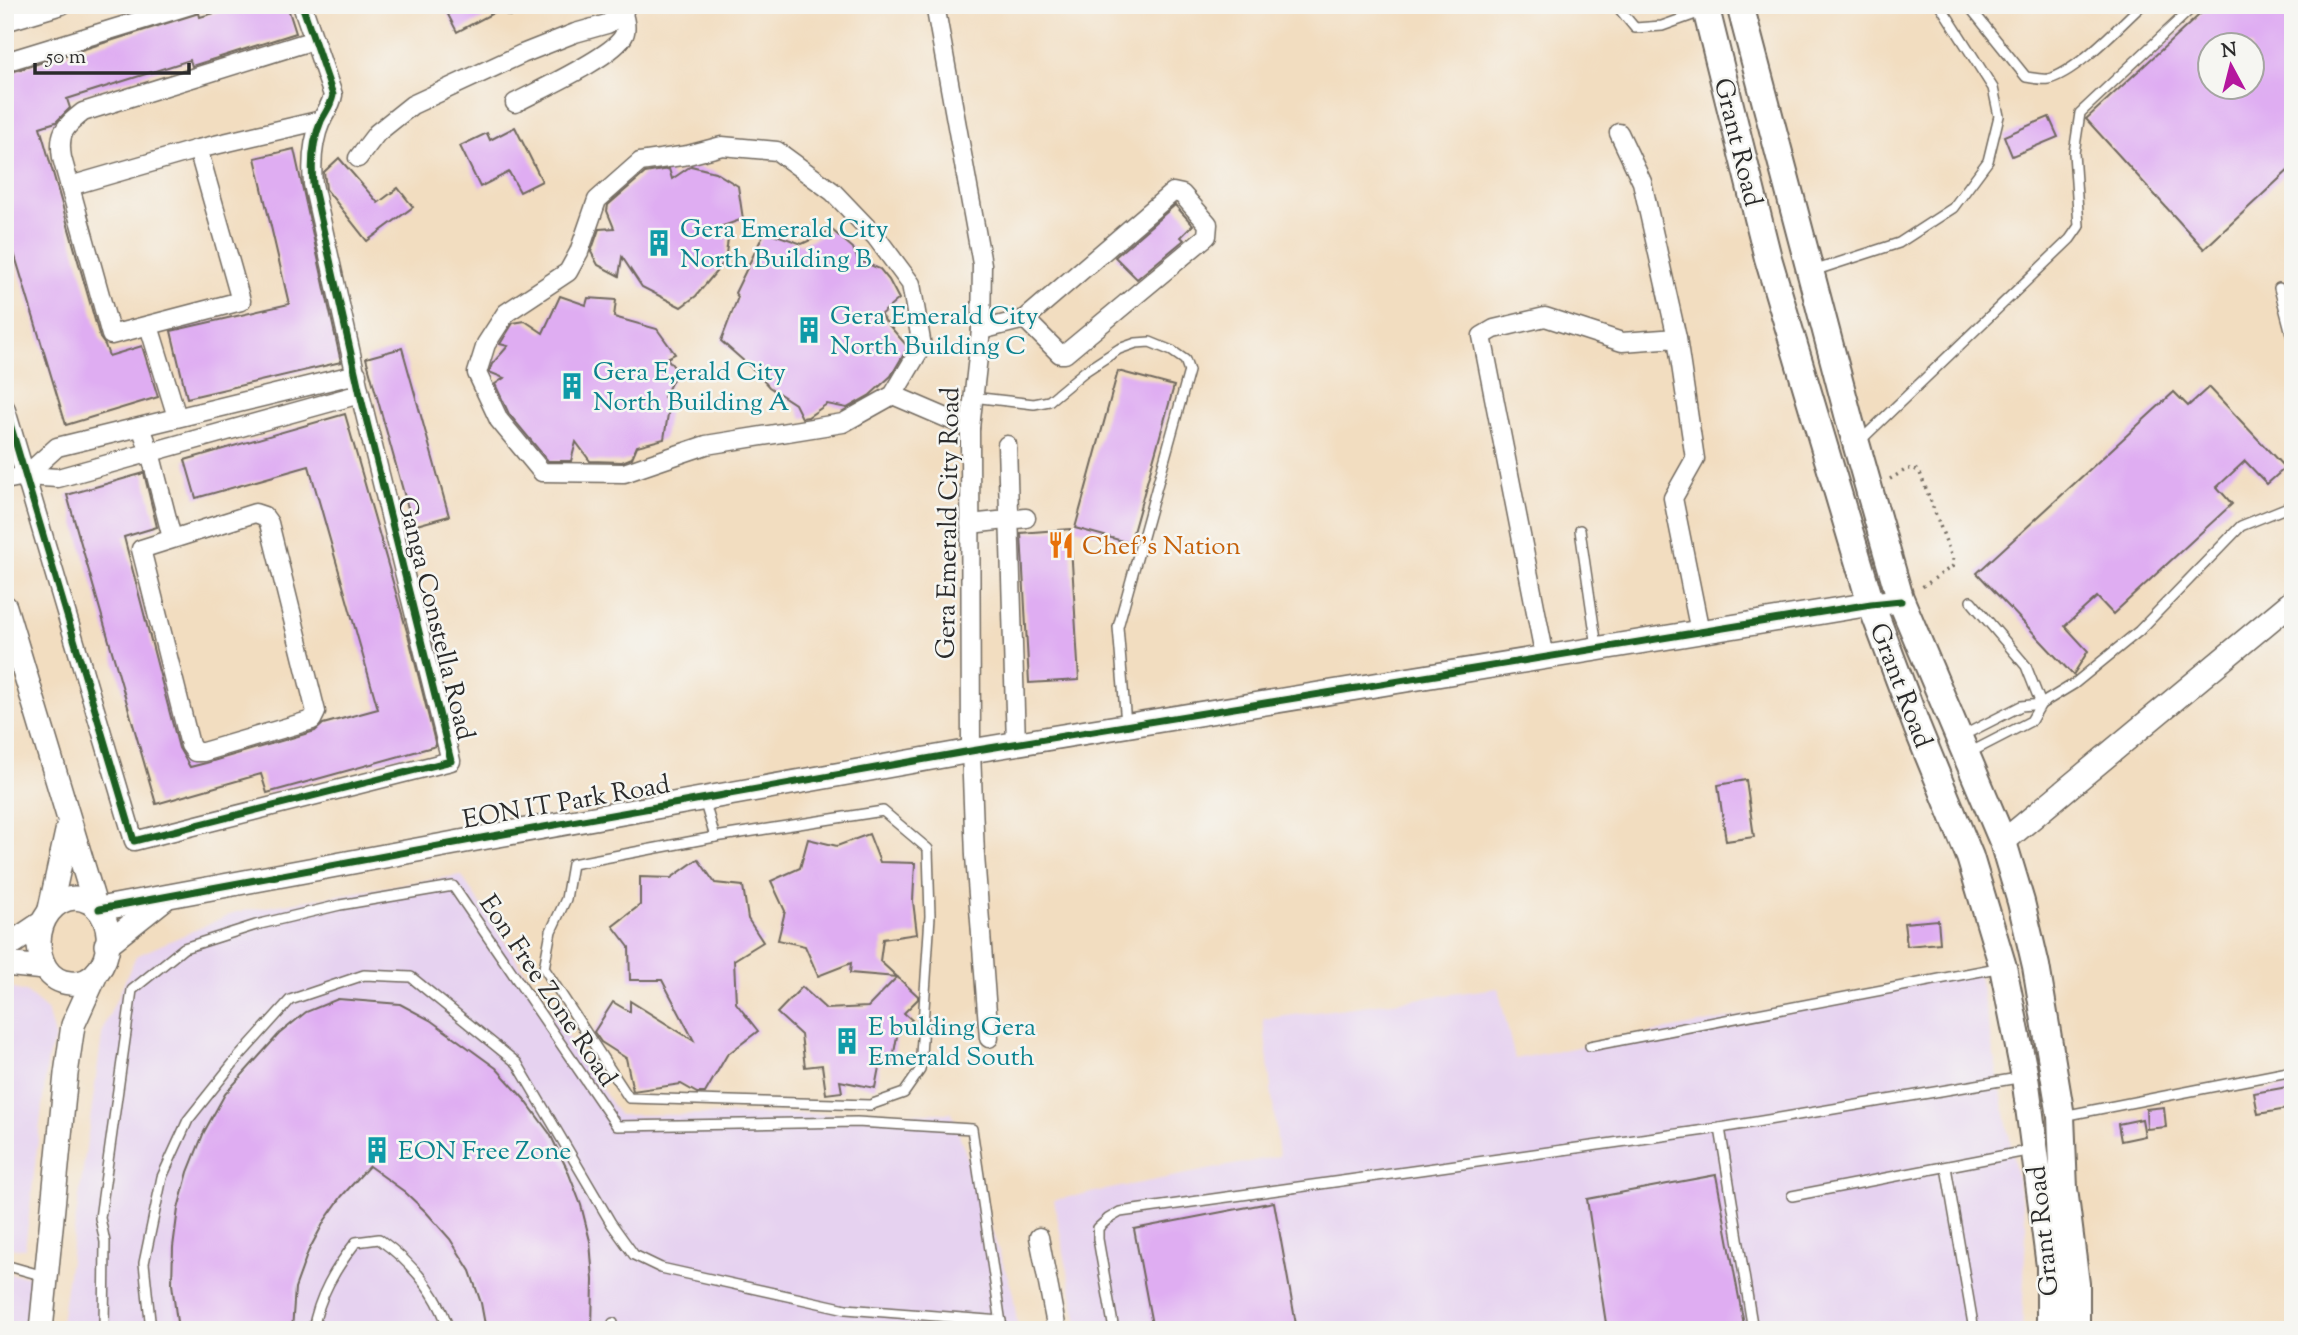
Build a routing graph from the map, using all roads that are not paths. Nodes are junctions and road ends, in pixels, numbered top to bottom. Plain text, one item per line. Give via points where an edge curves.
1 (62, 5) edge
2 (191, 5) edge
3 (302, 5) edge
4 (935, 5) edge
5 (1616, 5) edge
6 (1740, 5) edge
7 (1940, 5) edge
8 (1968, 5) edge
9 (2143, 5) edge
10 (2195, 5) edge
11 (1705, 8) edge
12 (624, 9) edge
13 (5, 22) edge
14 (314, 40) junction
15 (5, 62) edge
16 (515, 103) dead end
17 (322, 120) junction
18 (1619, 133) dead end
19 (198, 149) junction
20 (358, 158) dead end
21 (70, 186) junction
22 (1810, 272) junction
23 (2279, 288) dead end
24 (1025, 319) junction
25 (149, 326) junction
26 (981, 330) junction
27 (1677, 338) junction
28 (2293, 341) edge
29 (357, 374) junction
30 (360, 394) junction
31 (893, 395) junction
32 (972, 397) junction
33 (5, 407) edge
34 (177, 417) junction
35 (141, 427) junction
36 (970, 428) junction
37 (1856, 444) junction
38 (1007, 445) dead end
39 (150, 452) junction
40 (25, 476) junction
41 (5, 480) edge
42 (2288, 507) dead end
43 (1018, 519) junction
44 (970, 524) junction
45 (1580, 530) dead end
46 (172, 538) junction
47 (1901, 601) junction
48 (1971, 601) dead end
49 (2293, 601) edge
50 (1871, 604) junction
51 (5, 607) edge
52 (1700, 632) junction
53 (1597, 649) junction
54 (1545, 657) junction
55 (2041, 704) junction
56 (1127, 726) junction
57 (1017, 744) junction
58 (1962, 746) junction
59 (971, 751) junction
60 (703, 798) junction
61 (69, 822) junction
62 (715, 837) junction
63 (2003, 842) junction
64 (170, 895) junction
65 (97, 907) junction
66 (46, 916) junction
67 (106, 945) junction
68 (5, 948) edge
69 (5, 964) edge
70 (2003, 967) junction
71 (97, 972) junction
72 (50, 973) junction
73 (73, 1025) junction
74 (989, 1038) dead end
75 (1590, 1045) dead end
76 (2293, 1071) edge
77 (2025, 1077) junction
78 (2061, 1116) junction
79 (1720, 1128) junction
80 (2034, 1150) junction
81 (1946, 1167) junction
82 (1791, 1196) dead end
83 (1039, 1237) dead end
84 (5, 1265) edge
85 (46, 1277) junction
86 (1001, 1325) edge
87 (40, 1330) edge
88 (104, 1330) edge
89 (151, 1330) edge
90 (313, 1330) edge
91 (449, 1330) edge
92 (1057, 1330) edge
93 (1114, 1330) edge
94 (1754, 1330) edge
95 (1974, 1330) edge
96 (2050, 1330) edge
97 (2076, 1330) edge

1 - 13 street
2 - 15 street
3 - 14 street, Ganga Constella Road
4 - 26 street, Gera Emerald City Road via 982,264
5 - 11 lane via 1635,29 1662,26
6 - 22 main road, Grant Road
7 - 22 lane via 1993,89 1999,116 1988,161 1952,208 1899,243
8 - 9 lane via 2026,77 2047,79 2064,72 2103,42
10 - 37 lane via 2080,113 2074,153 2079,226 2070,239
11 - 50 main road, Grant Road via 1768,258
12 - 16 street via 622,40 597,60
12 - 20 street via 607,24 522,54 412,105 377,133
14 - 17 street, Ganga Constella Road via 332,95
14 - 21 street via 83,112 62,132 60,142
17 - 19 street
17 - 29 street, Ganga Constella Road via 311,159 313,184
18 - 27 street via 1642,182
19 - 21 street
19 - 25 street via 241,302
21 - 25 street via 111,335
22 - 37 main road, Grant Road
23 - 28 lane
24 - 24 street via 1173,192 1182,194 1208,225 1207,236 1065,354
24 - 26 street
25 - 34 street
26 - 32 street, Gera Emerald City Road
27 - 52 street via 1695,459 1673,498
27 - 54 street via 1622,342 1545,317 1482,336
29 - 30 street, Ganga Constella Road
29 - 34 street
30 - 39 street
30 - 40 street, Ganga Constella Road via 451,761 134,841
31 - 31 street via 922,346 911,284 876,237 833,192 777,151 722,146 640,162 597,200 568,272 506,313 486,344 477,373 499,420 542,472 624,473 706,445 844,424
31 - 36 street
32 - 36 street, Gera Emerald City Road
32 - 56 lane via 1034,404 1049,401 1084,372 1136,343 1150,342 1185,360 1189,371 1118,627
33 - 40 street, Ganga Constella Road
34 - 35 street
35 - 39 street
35 - 40 street via 57,447
36 - 44 street, Gera Emerald City Road
37 - 47 main road, Grant Road
38 - 43 street
39 - 40 street via 58,478
39 - 46 street
40 - 41 street
42 - 55 lane via 2241,526 2139,631 2074,684
43 - 44 street
43 - 57 street
44 - 59 street, Gera Emerald City Road
45 - 53 lane
46 - 46 street via 141,549 190,746 203,752 312,720 315,703 264,516 255,513
47 - 50 street, EON IT Park Road
47 - 58 main road, Grant Road
48 - 55 lane via 2026,666
49 - 63 street
50 - 52 street, EON IT Park Road
50 - 70 main road, Grant Road via 1970,857
51 - 61 street
52 - 53 street, EON IT Park Road
53 - 54 street, EON IT Park Road
54 - 56 street, EON IT Park Road
55 - 58 lane via 2021,706
55 - 58 lane via 2031,721
56 - 57 street, EON IT Park Road
57 - 59 street, EON IT Park Road
58 - 63 main road, Grant Road
59 - 60 street, EON IT Park Road
59 - 74 street, Gera Emerald City Road
60 - 62 lane
60 - 64 street, EON IT Park Road
61 - 65 street
61 - 66 street
62 - 62 lane via 572,864 544,968 629,1098 870,1105 904,1093 920,1070 928,849 883,811
63 - 78 main road, Grant Road via 2036,966
64 - 65 street, EON IT Park Road
64 - 67 street
65 - 66 street via 69,899
65 - 67 street via 107,924
66 - 68 street
66 - 72 street via 39,952
67 - 71 street
69 - 72 street
70 - 75 lane
70 - 77 main road, Grant Road
71 - 72 street via 78,983 67,983
71 - 73 street
72 - 73 street
73 - 85 street
76 - 78 lane
77 - 79 lane
77 - 80 main road, Grant Road
78 - 97 main road, Grant Road
79 - 93 lane via 1120,1212 1098,1228
79 - 94 lane
80 - 81 lane
80 - 96 main road, Grant Road via 2050,1266
81 - 82 lane
81 - 95 lane
83 - 92 street
84 - 85 lane
85 - 87 street
86 - 88 lane, Eon Free Zone Road via 972,1129 857,1122 617,1126 453,886 340,905 184,948 132,990 100,1218 105,1242
86 - 89 lane, Eon Free Zone Road via 846,1309 661,1268 634,1255 517,1063 411,977 364,975 290,1000 188,1119 162,1177 144,1263
90 - 91 lane via 338,1264 356,1242 379,1239 419,1274

